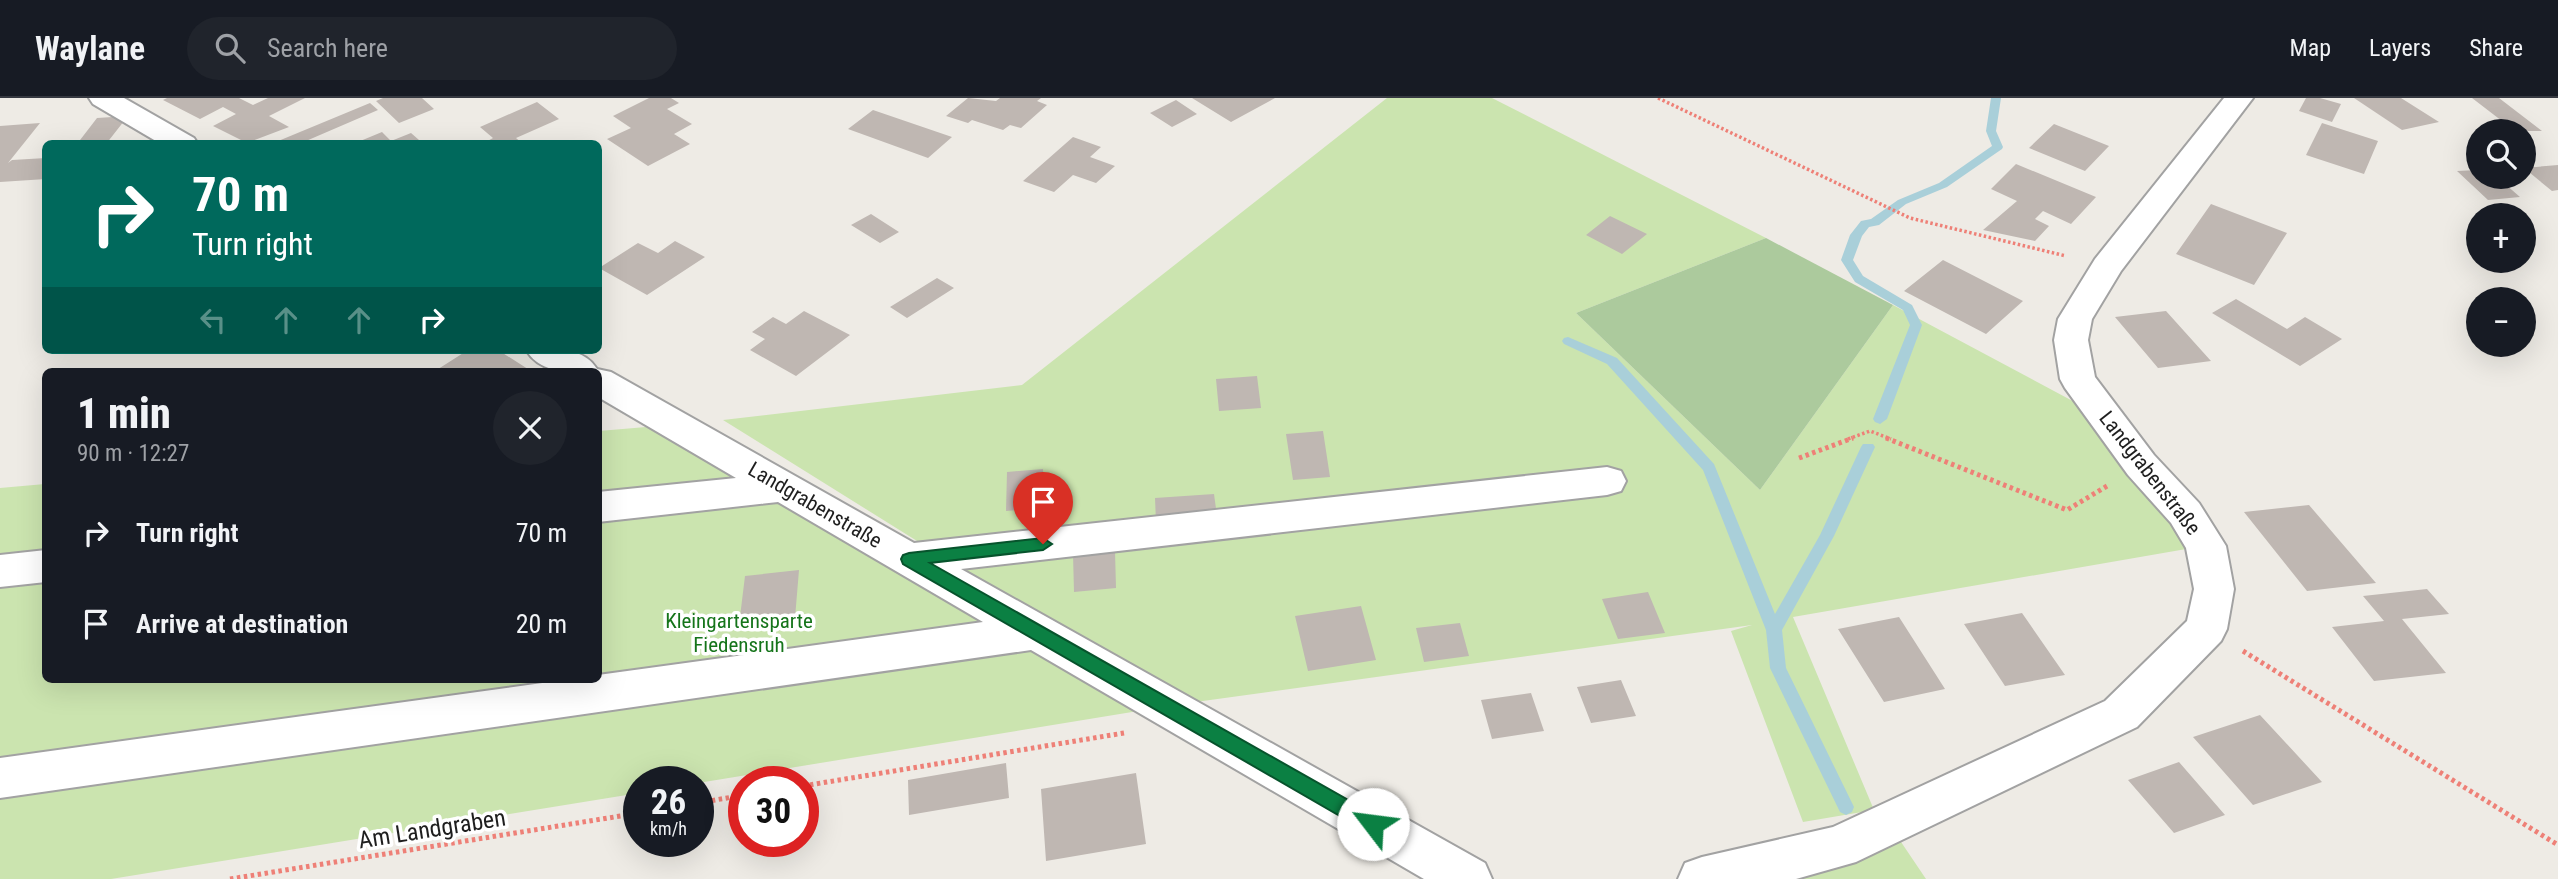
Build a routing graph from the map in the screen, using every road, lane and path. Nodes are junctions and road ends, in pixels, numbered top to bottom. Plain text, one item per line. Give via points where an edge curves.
1 (103, 98) edge
2 (1658, 98) edge
3 (2239, 98) edge
4 (176, 140) edge
5 (2107, 266) junction
6 (551, 354) edge
7 (575, 368) edge
8 (602, 383) edge
9 (1799, 458) dead end
10 (2141, 466) junction
11 (1608, 481) dead end
12 (784, 487) junction
13 (602, 507) edge
14 (909, 559) junction
15 (42, 566) edge
16 (0, 571) edge
17 (2206, 629) junction
18 (1035, 632) junction
19 (1175, 720) junction
20 (0, 778) edge
21 (819, 783) edge
22 (623, 816) edge
23 (2558, 845) edge
24 (230, 879) edge
25 (1468, 879) edge
26 (1702, 879) edge

1 - 4 street
2 - 5 path via 1910,218
3 - 5 street, Landgrabenstraße
5 - 10 street, Landgrabenstraße via 2076,319 2071,340 2078,379
6 - 7 street
8 - 12 street, Landgrabenstraße
9 - 10 path via 1870,431 2067,510
10 - 17 street, Landgrabenstraße via 2185,513 2206,547 2214,589
11 - 14 street
12 - 13 street
12 - 14 street, Landgrabenstraße
14 - 18 street, Landgrabenstraße
15 - 16 street
17 - 23 path
17 - 26 street via 2121,714 1839,847
18 - 19 street, Landgrabenstraße
18 - 20 street
19 - 21 path
19 - 25 street, Landgrabenstraße
22 - 24 path, Am Landgraben

